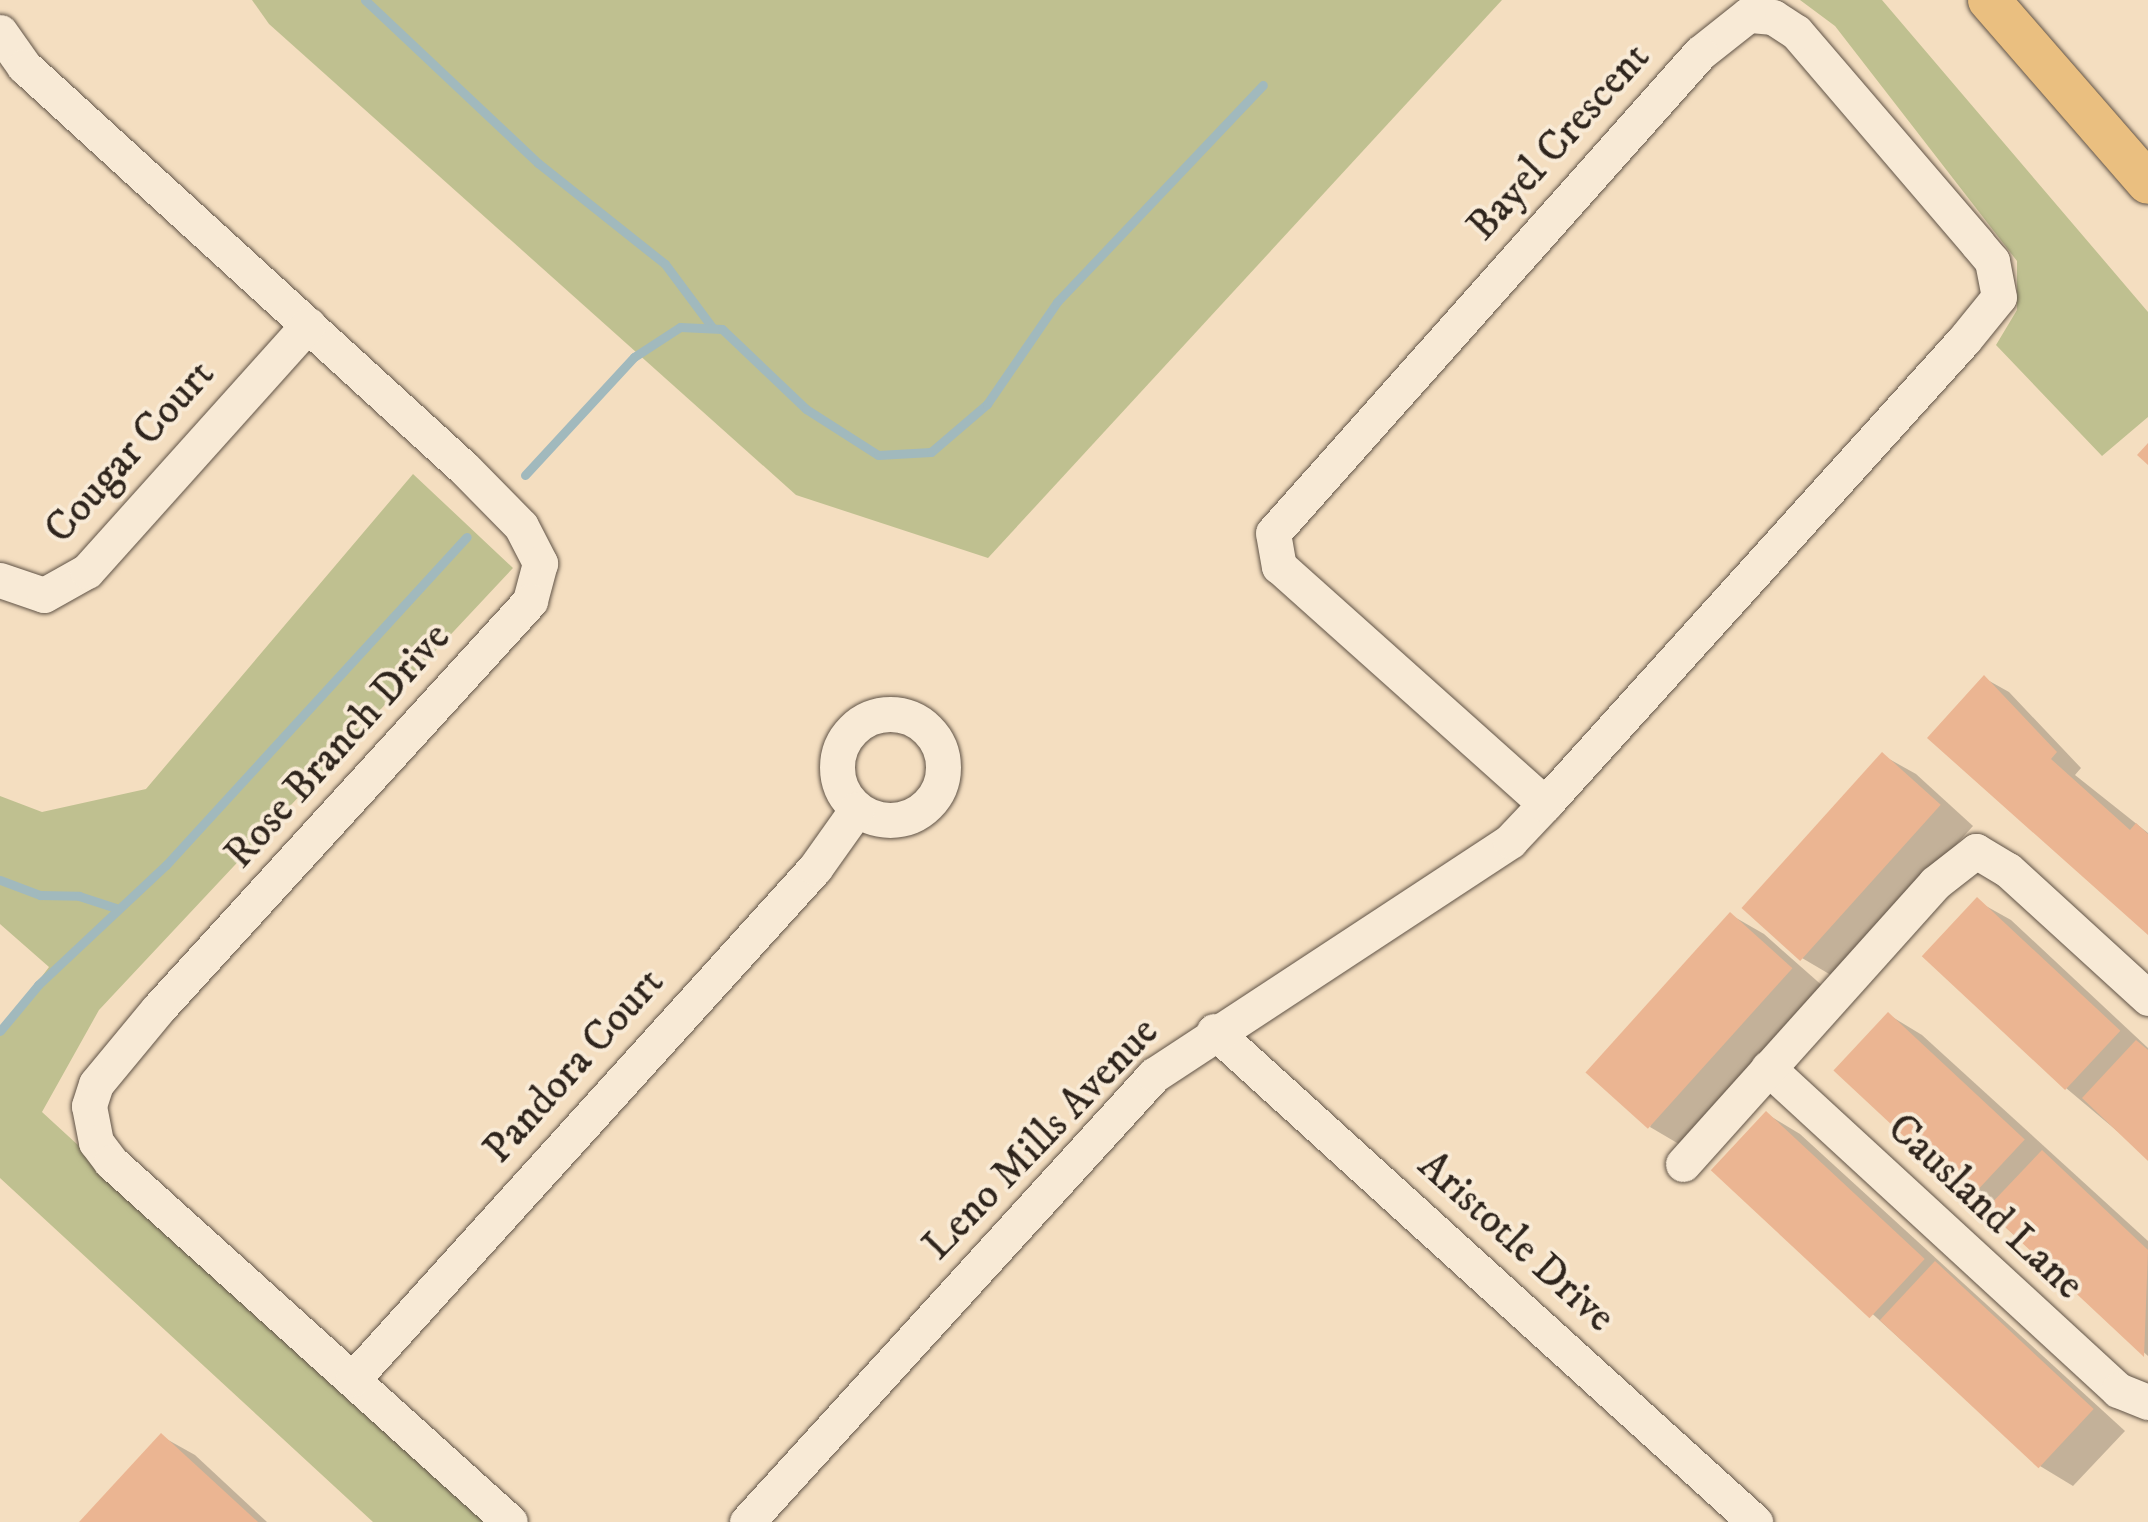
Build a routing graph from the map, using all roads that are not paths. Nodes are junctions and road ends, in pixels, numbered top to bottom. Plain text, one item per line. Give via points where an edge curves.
1 (1989, 0) edge
2 (0, 32) edge
3 (2148, 184) edge
4 (308, 324) junction
5 (0, 580) edge
6 (1545, 804) junction
7 (857, 809) dead end
8 (2148, 998) edge
9 (1214, 1031) junction
10 (1768, 1068) junction
11 (1683, 1164) dead end
12 (353, 1379) junction
13 (2148, 1402) edge
14 (510, 1522) edge
15 (747, 1522) edge
16 (1755, 1522) edge

1 - 3 main road
2 - 4 street, Rose Branch Drive via 24,66
4 - 5 street, Cougar Court via 76,580 44,595
4 - 12 street, Rose Branch Drive via 522,526 540,562 530,601 148,1022 96,1084 89,1106 96,1142 111,1162
6 - 6 street, Bayel Crescent via 1999,297 1992,260 1796,32 1773,16 1748,15 1726,27 1273,532 1278,566
6 - 9 street, Leno Mills Avenue via 1510,842
7 - 12 street, Pandora Court via 815,868
8 - 10 street via 2008,870 1976,850 1946,871
9 - 15 street, Leno Mills Avenue via 1131,1098
9 - 16 street, Aristotle Drive
10 - 11 street
10 - 13 street, Causland Lane via 2118,1390
12 - 14 street, Rose Branch Drive

